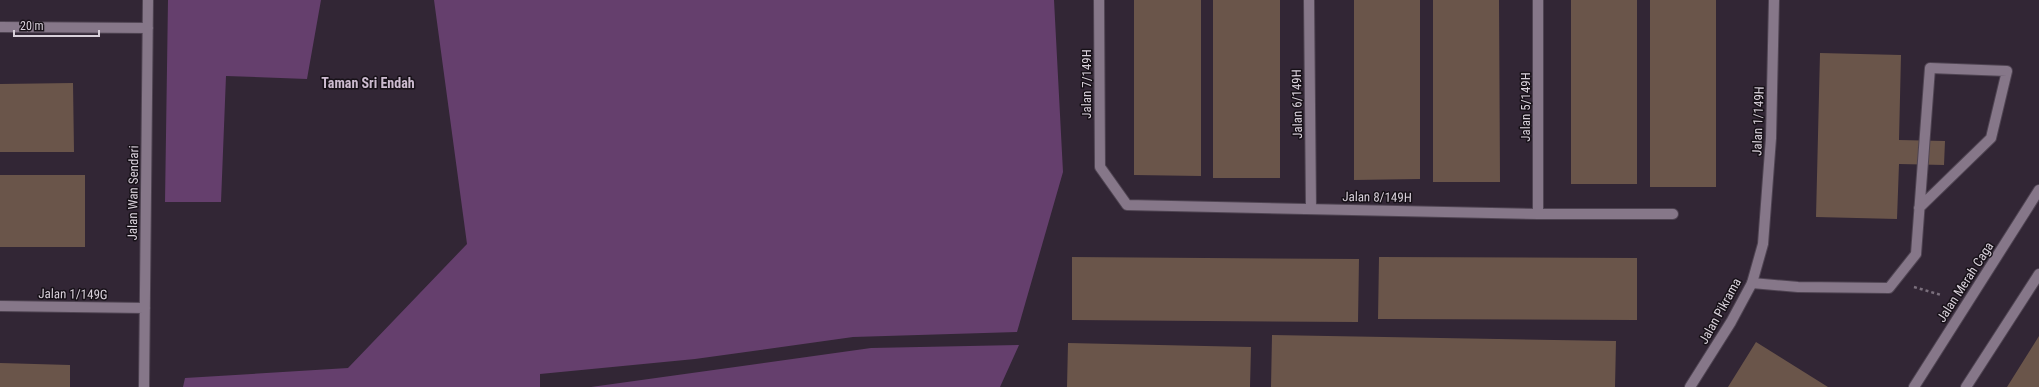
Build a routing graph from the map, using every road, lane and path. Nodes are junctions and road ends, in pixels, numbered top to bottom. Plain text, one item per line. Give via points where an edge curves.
1 (148, 0) edge
2 (1099, 0) edge
3 (1309, 0) edge
4 (1538, 0) edge
5 (1774, 0) edge
6 (0, 27) edge
7 (148, 28) junction
8 (1100, 167) joint
9 (2039, 190) edge
10 (1312, 208) junction
11 (1919, 208) junction
12 (1538, 214) junction
13 (1672, 214) dead end
14 (1763, 244) joint
15 (2039, 274) edge
16 (1894, 281) junction
17 (1752, 284) junction
18 (1941, 295) dead end
19 (0, 306) edge
20 (145, 308) junction
21 (144, 387) edge
22 (1690, 387) edge
23 (1914, 387) edge
24 (1966, 387) edge

1 - 7 street, Jalan Wan Sendari
2 - 8 street, Jalan 7/149H
3 - 10 street, Jalan 6/149H
4 - 12 street, Jalan 5/149H
5 - 14 street, Jalan 1/149H via 1771,138
6 - 7 street
7 - 20 street, Jalan Wan Sendari
8 - 10 street, Jalan 8/149H via 1127,205
9 - 23 street, Jalan Merah Caga
10 - 12 street, Jalan 8/149H
11 - 11 street via 1930,68 2007,71 1991,138
11 - 16 street via 1916,254
12 - 13 street, Jalan 8/149H
14 - 17 street, Jalan Pikrama
15 - 24 street
16 - 17 street via 1889,288
16 - 18 path
17 - 22 street, Jalan Pikrama
19 - 20 street, Jalan 1/149G
20 - 21 street, Jalan Wan Sendari

